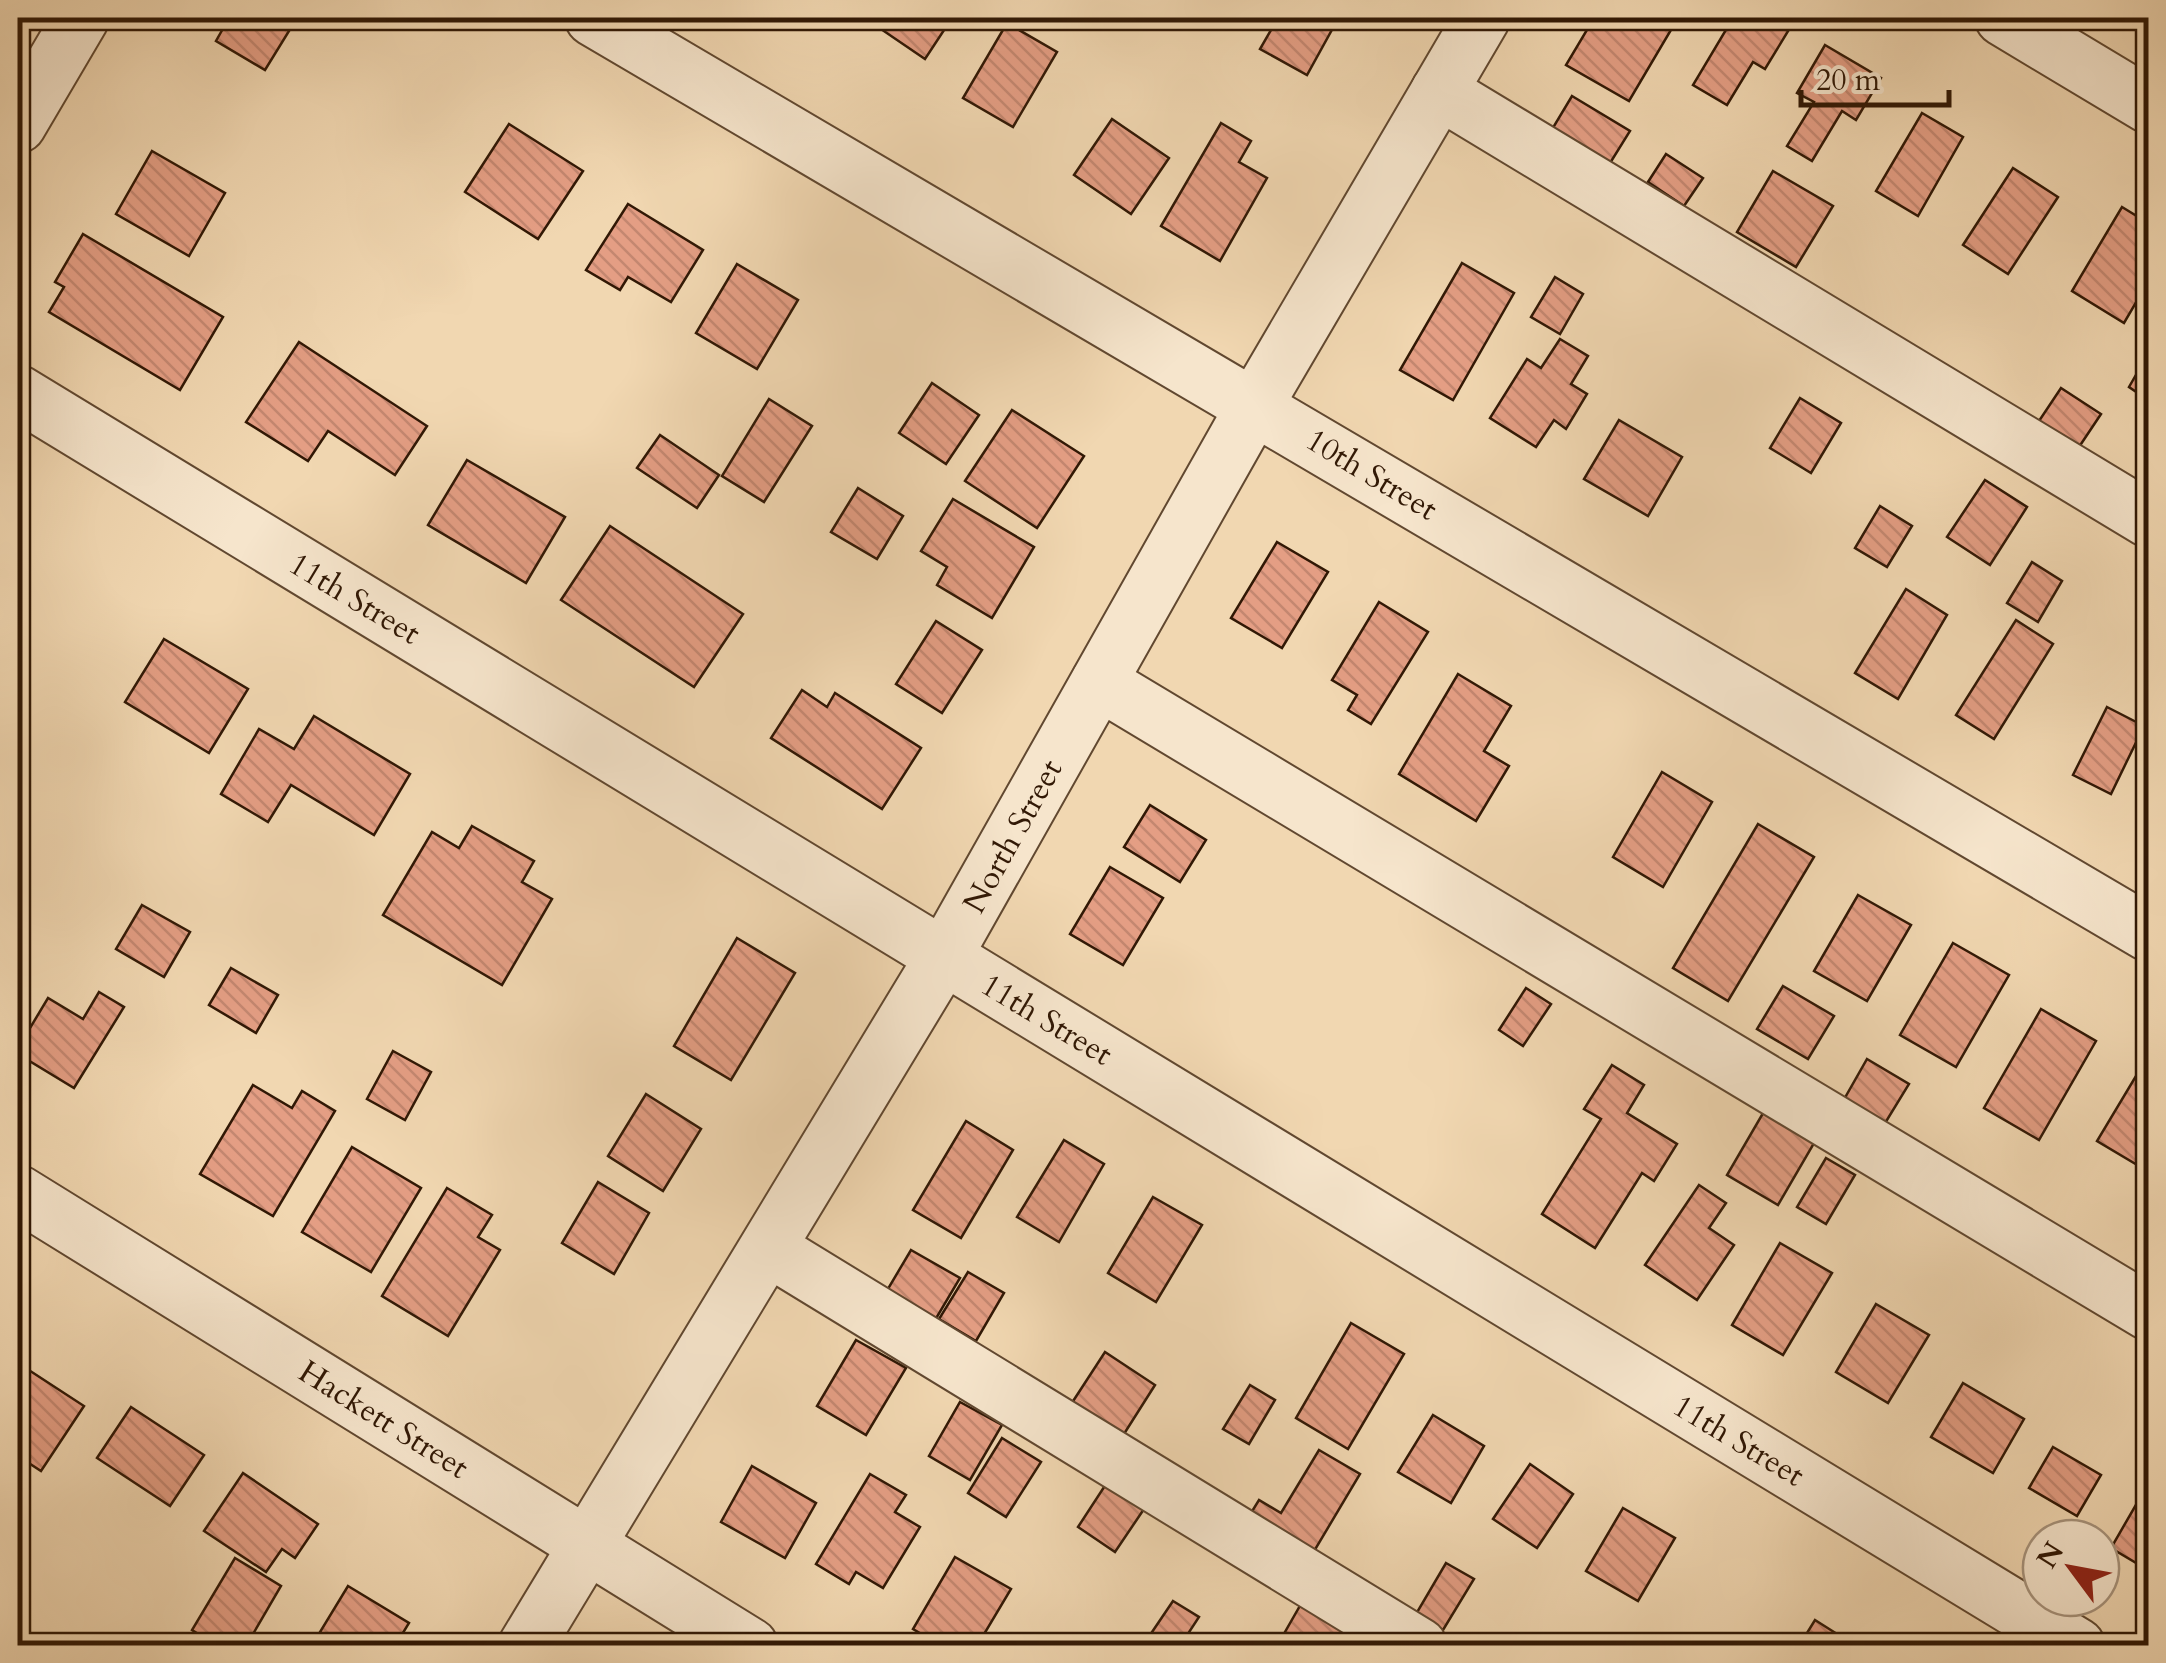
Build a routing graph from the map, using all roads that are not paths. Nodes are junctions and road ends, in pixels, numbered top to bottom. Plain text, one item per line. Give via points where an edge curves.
1 (81, 18) edge
2 (594, 18) edge
3 (1482, 18) edge
4 (2003, 18) edge
5 (1439, 90) junction
6 (2148, 105) edge
7 (18, 125) edge
8 (18, 393) edge
9 (1254, 404) junction
10 (2148, 519) edge
11 (1098, 682) junction
12 (2148, 933) edge
13 (944, 956) junction
14 (18, 1193) edge
15 (768, 1248) junction
16 (2148, 1312) edge
17 (588, 1545) junction
18 (526, 1646) edge
19 (750, 1646) edge
20 (1419, 1646) edge
21 (2076, 1646) edge

1 - 7 street
2 - 9 street, 10th Street
3 - 5 street, North Street
4 - 6 street
5 - 9 street, North Street
5 - 10 street
8 - 13 street, 11th Street
9 - 11 street, North Street
9 - 12 street, 10th Street
11 - 13 street, North Street
11 - 16 street
13 - 15 street, North Street
13 - 21 street, 11th Street
14 - 17 street, Hackett Street
15 - 17 street, North Street
15 - 20 street
17 - 18 street, North Street
17 - 19 street, Hackett Street

